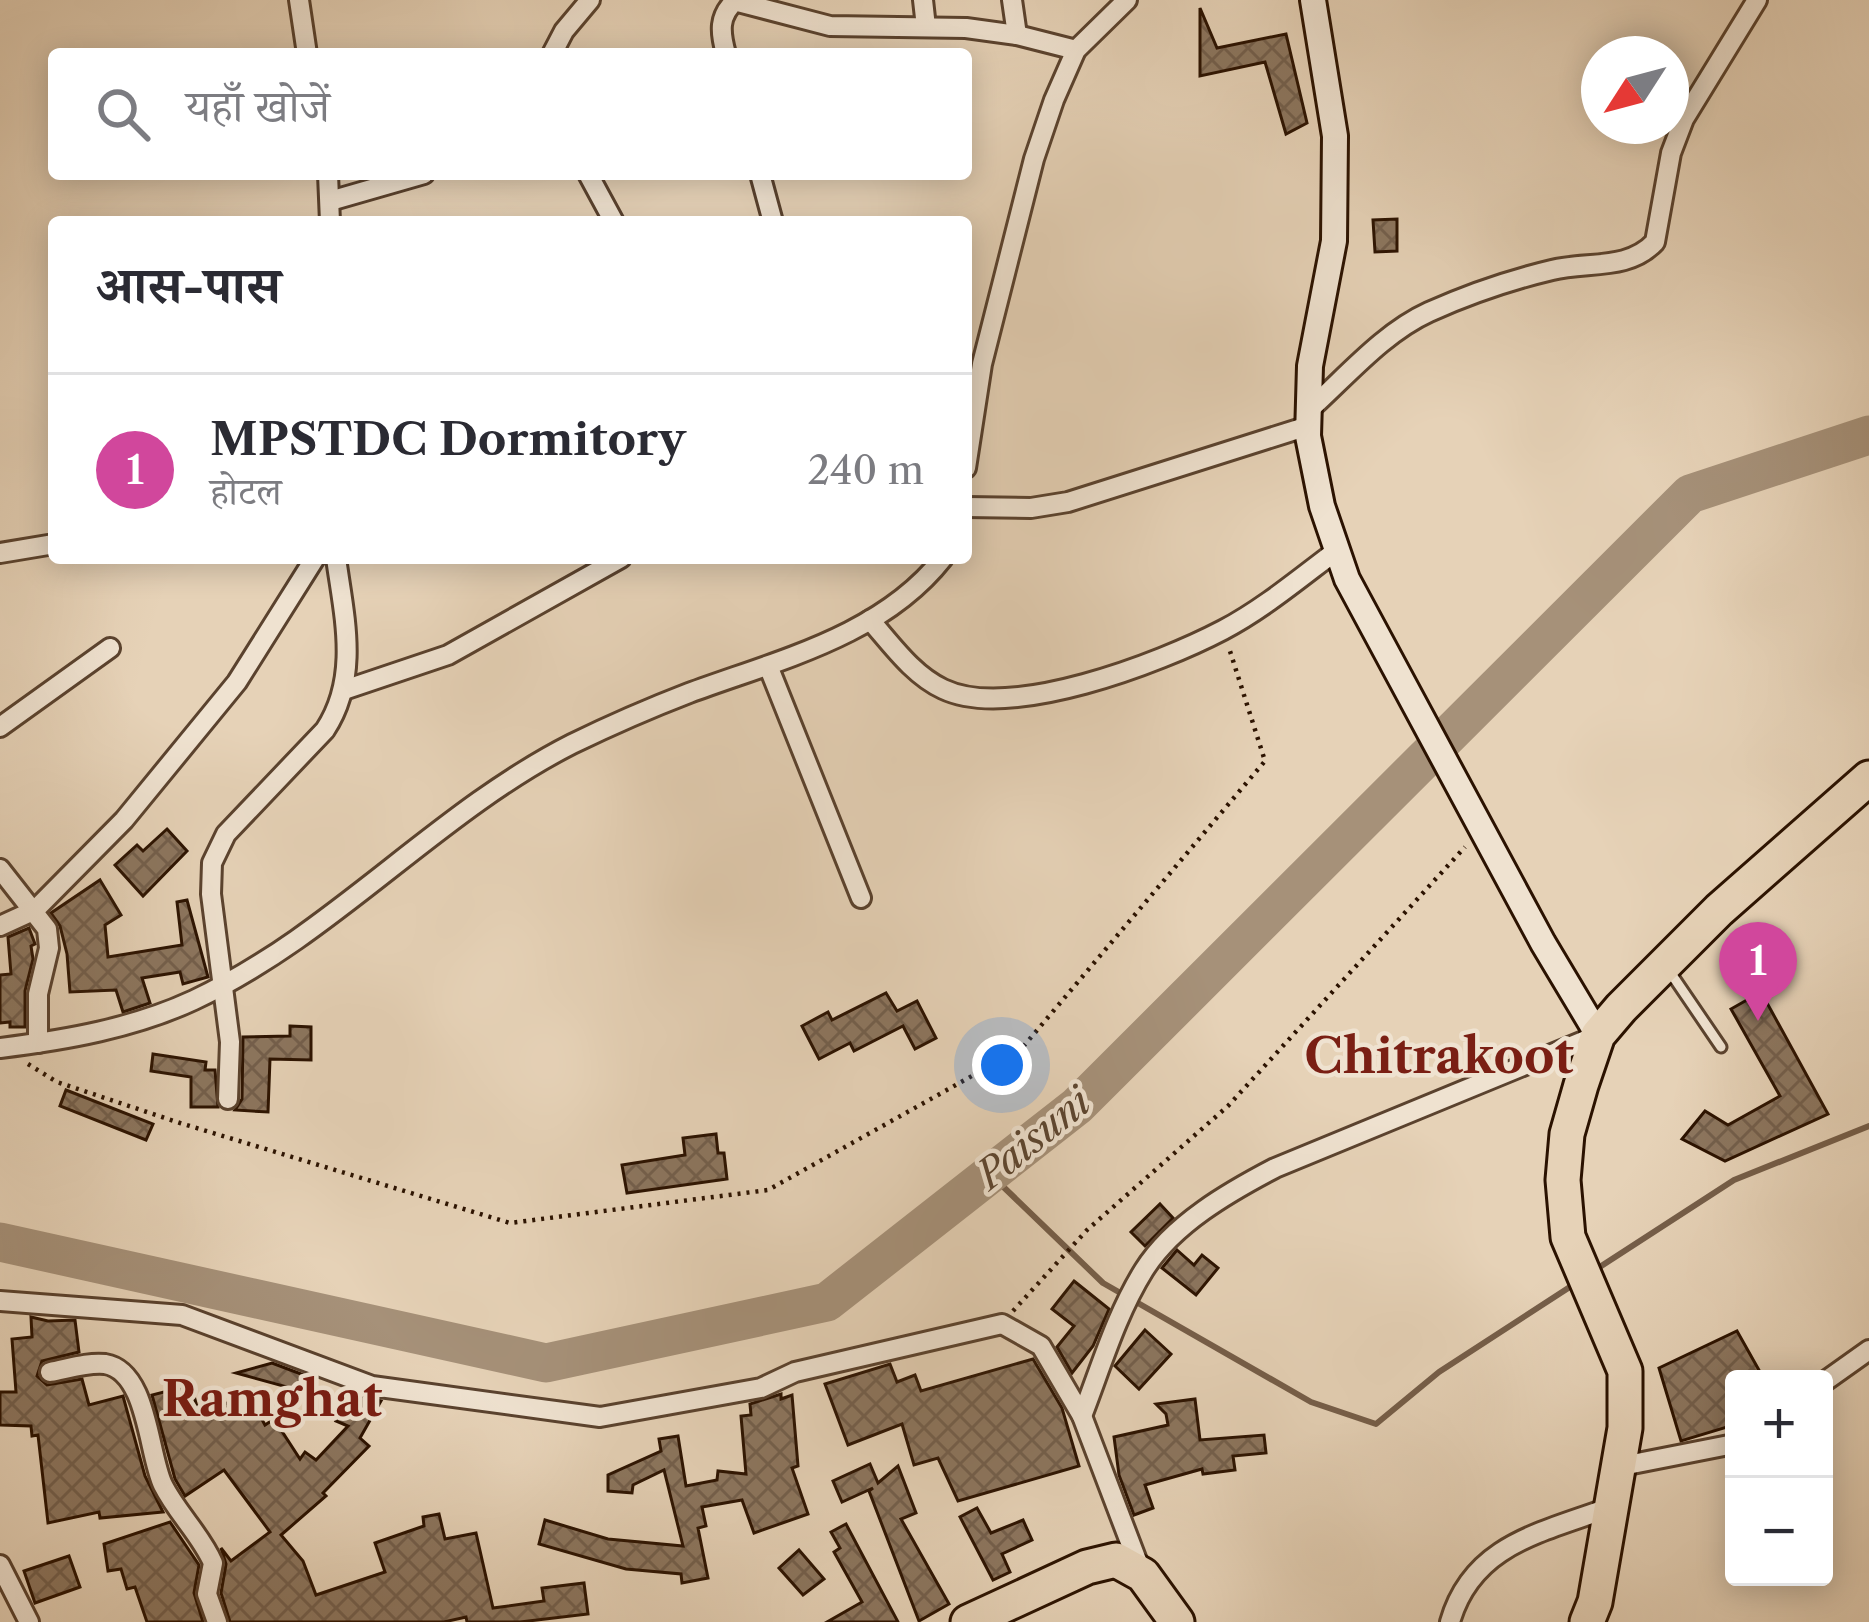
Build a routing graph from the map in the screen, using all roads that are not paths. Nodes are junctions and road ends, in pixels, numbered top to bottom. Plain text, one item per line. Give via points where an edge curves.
1 (299, 0) edge
2 (590, 0) edge
3 (923, 0) edge
4 (1012, 0) edge
5 (1127, 0) edge
6 (1313, 0) edge
7 (1757, 0) edge
8 (735, 1) edge
9 (926, 27) junction
10 (1018, 35) junction
11 (307, 48) edge
12 (555, 48) edge
13 (725, 48) edge
14 (1076, 50) junction
15 (329, 180) edge
16 (403, 180) edge
17 (591, 180) edge
18 (762, 180) edge
19 (331, 201) junction
20 (330, 216) edge
21 (611, 216) edge
22 (771, 216) edge
23 (978, 361) edge
24 (972, 414) edge
25 (1308, 419) junction
26 (972, 507) edge
27 (48, 545) edge
28 (1336, 551) junction
29 (0, 553) edge
30 (310, 564) edge
31 (337, 564) edge
32 (608, 564) edge
33 (938, 564) edge
34 (870, 620) junction
35 (110, 648) dead end
36 (769, 668) junction
37 (344, 690) junction
38 (0, 727) edge
39 (1869, 778) edge
40 (0, 869) edge
41 (861, 898) dead end
42 (34, 910) junction
43 (0, 926) edge
44 (1664, 964) junction
45 (221, 987) junction
46 (1598, 1035) junction
47 (38, 1043) junction
48 (1721, 1047) dead end
49 (2, 1048) edge
50 (228, 1099) dead end
51 (0, 1301) edge
52 (1869, 1350) edge
53 (50, 1372) dead end
54 (1833, 1376) edge
55 (1082, 1416) junction
56 (1725, 1446) edge
57 (1617, 1467) junction
58 (1608, 1508) junction
59 (0, 1565) edge
60 (1143, 1575) junction
61 (28, 1622) edge
62 (217, 1622) edge
63 (968, 1622) edge
64 (1177, 1622) edge
65 (1450, 1622) edge
66 (1587, 1622) edge

1 - 11 street
2 - 12 street
3 - 9 street
4 - 10 street
5 - 14 street
6 - 25 street via 1335,136 1334,242
7 - 25 street via 1684,119 1646,252 1508,282 1425,314 1394,333
8 - 9 street via 830,26
8 - 13 street via 720,26
9 - 10 street
10 - 14 street
14 - 23 street via 1034,159
15 - 19 street
16 - 19 street
17 - 21 street
18 - 22 street
19 - 20 street
23 - 24 street
25 - 26 street via 1068,502
25 - 28 street
27 - 29 street
28 - 34 street via 1223,629 1050,693 994,701 944,690
28 - 46 street
30 - 42 street via 209,719
31 - 37 street
32 - 37 street via 461,649
33 - 34 street via 916,590
34 - 36 street
35 - 38 street
36 - 41 street
36 - 45 street via 570,745 477,802
37 - 45 street via 325,730 226,834 212,863
39 - 44 highway
40 - 42 street
42 - 43 street
42 - 47 street via 50,940
44 - 46 highway
44 - 48 lane
45 - 47 street via 111,1029
45 - 50 street
46 - 55 street via 1228,1193 1146,1266
46 - 57 highway via 1567,1134 1563,1180 1568,1237 1625,1371
47 - 49 street
51 - 55 street via 182,1315 372,1386 600,1417 760,1388 795,1372 1002,1324 1041,1346
52 - 54 street
53 - 62 street via 106,1364 128,1379 163,1483 213,1563 207,1594
55 - 60 street
56 - 57 street
57 - 58 highway
58 - 65 street via 1492,1557 1471,1575
58 - 66 highway
59 - 61 street
60 - 63 highway via 1115,1560 1087,1567
60 - 64 highway

